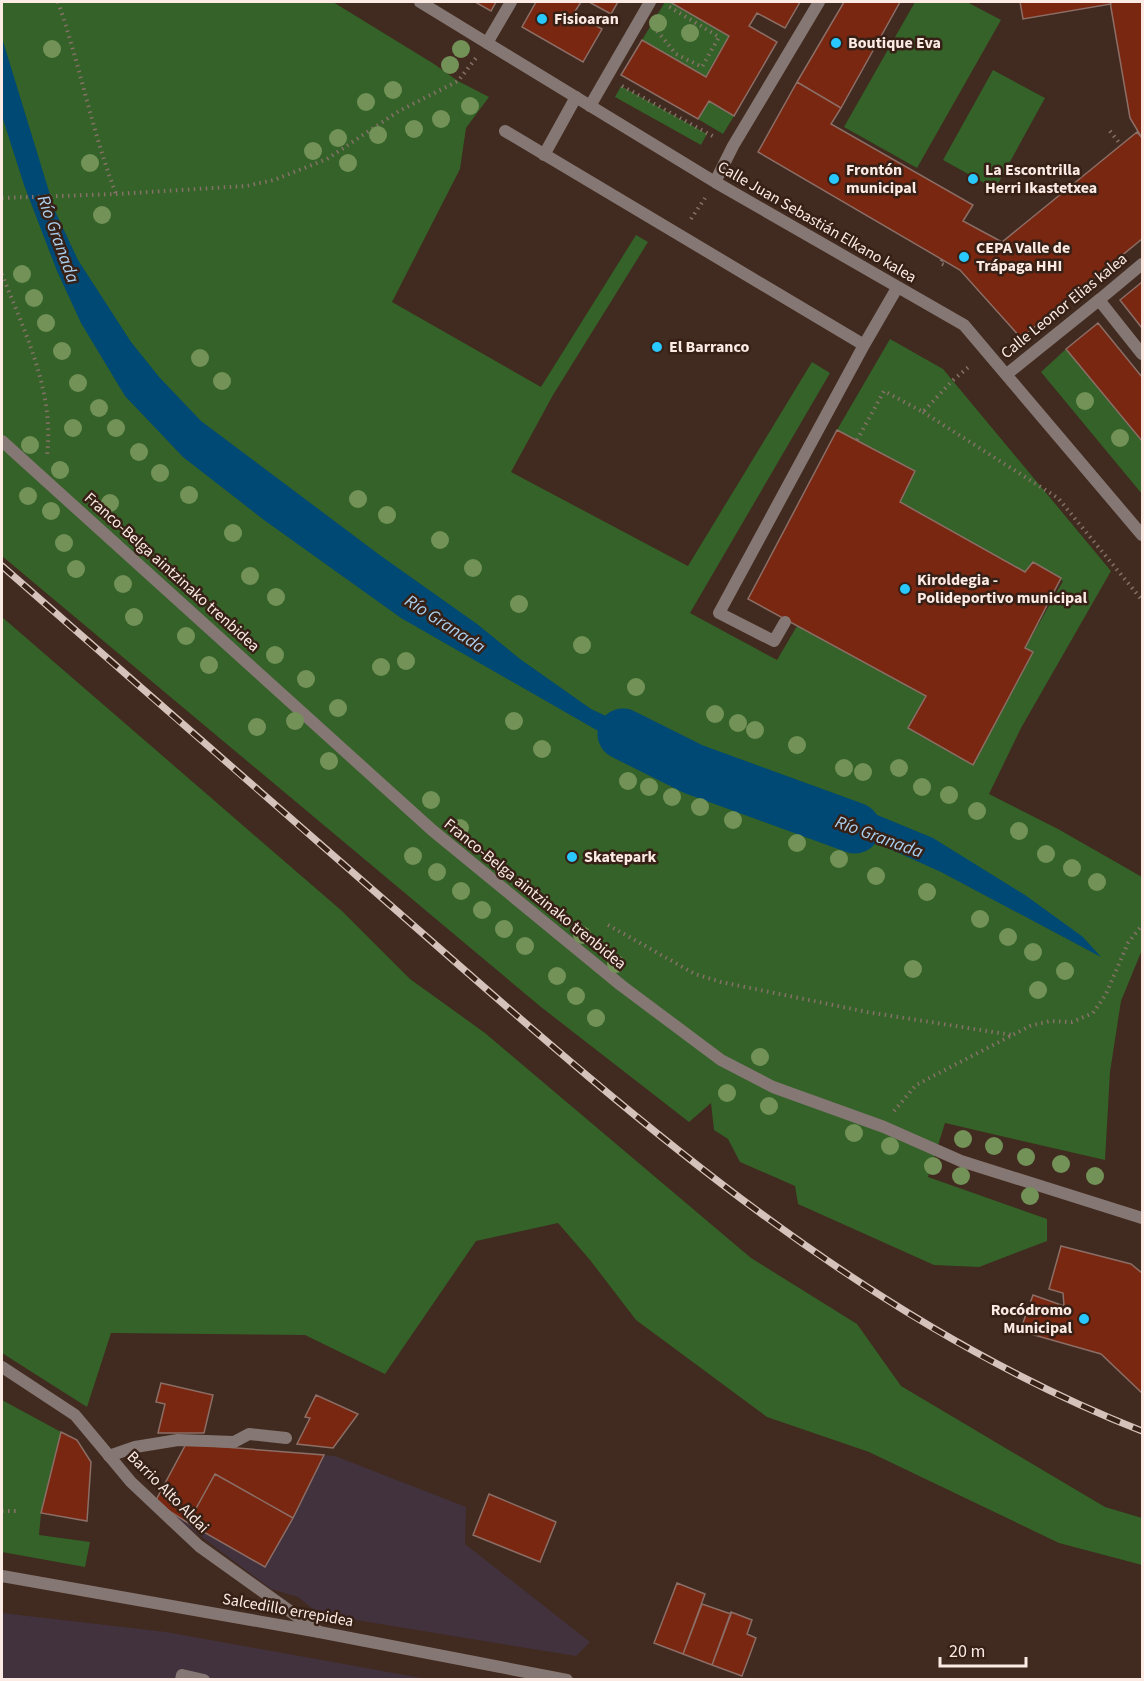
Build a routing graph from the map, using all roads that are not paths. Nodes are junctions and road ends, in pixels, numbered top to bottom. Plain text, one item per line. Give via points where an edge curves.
1 (420, 2) edge
2 (510, 2) edge
3 (650, 2) edge
4 (819, 2) edge
5 (487, 42) junction
6 (576, 97) junction
7 (590, 106) junction
8 (505, 131) dead end
9 (544, 155) junction
10 (716, 182) junction
11 (1143, 264) edge
12 (897, 288) junction
13 (1099, 300) junction
14 (864, 345) junction
15 (1143, 354) edge
16 (1007, 374) junction
17 (2, 441) edge
18 (1143, 536) edge
19 (786, 622) dead end
20 (1143, 1218) edge
21 (2, 1367) edge
22 (286, 1438) dead end
23 (109, 1456) junction
24 (2, 1576) edge
25 (319, 1632) junction
26 (181, 1680) edge
27 (204, 1680) edge
28 (567, 1680) edge

1 - 5 street, Calle Juan Sebastián Elkano kalea
2 - 5 street
3 - 7 street
4 - 10 street via 733,146
5 - 6 street, Calle Juan Sebastián Elkano kalea
6 - 7 street, Calle Juan Sebastián Elkano kalea
6 - 9 street
7 - 10 street, Calle Juan Sebastián Elkano kalea
8 - 9 street
9 - 14 street
10 - 12 street, Calle Juan Sebastián Elkano kalea
11 - 13 street, Calle Leonor Elias kalea
12 - 14 street
12 - 16 street, Calle Juan Sebastián Elkano kalea via 964,325
13 - 15 street
13 - 16 street, Calle Leonor Elias kalea
14 - 19 street via 719,613 774,641
16 - 18 street, Calle Juan Sebastián Elkano kalea
17 - 20 street, Franco-Belga aintzinako trenbidea via 432,830 622,986 721,1060 773,1087 884,1127 961,1161
21 - 23 street, Barrio Alto Aldai via 75,1415
22 - 23 street via 249,1434 234,1442 178,1440
23 - 25 street, Barrio Alto Aldai via 199,1546
24 - 25 street, Salcedillo errepidea
25 - 28 street, Salcedillo errepidea
26 - 27 street via 182,1676

